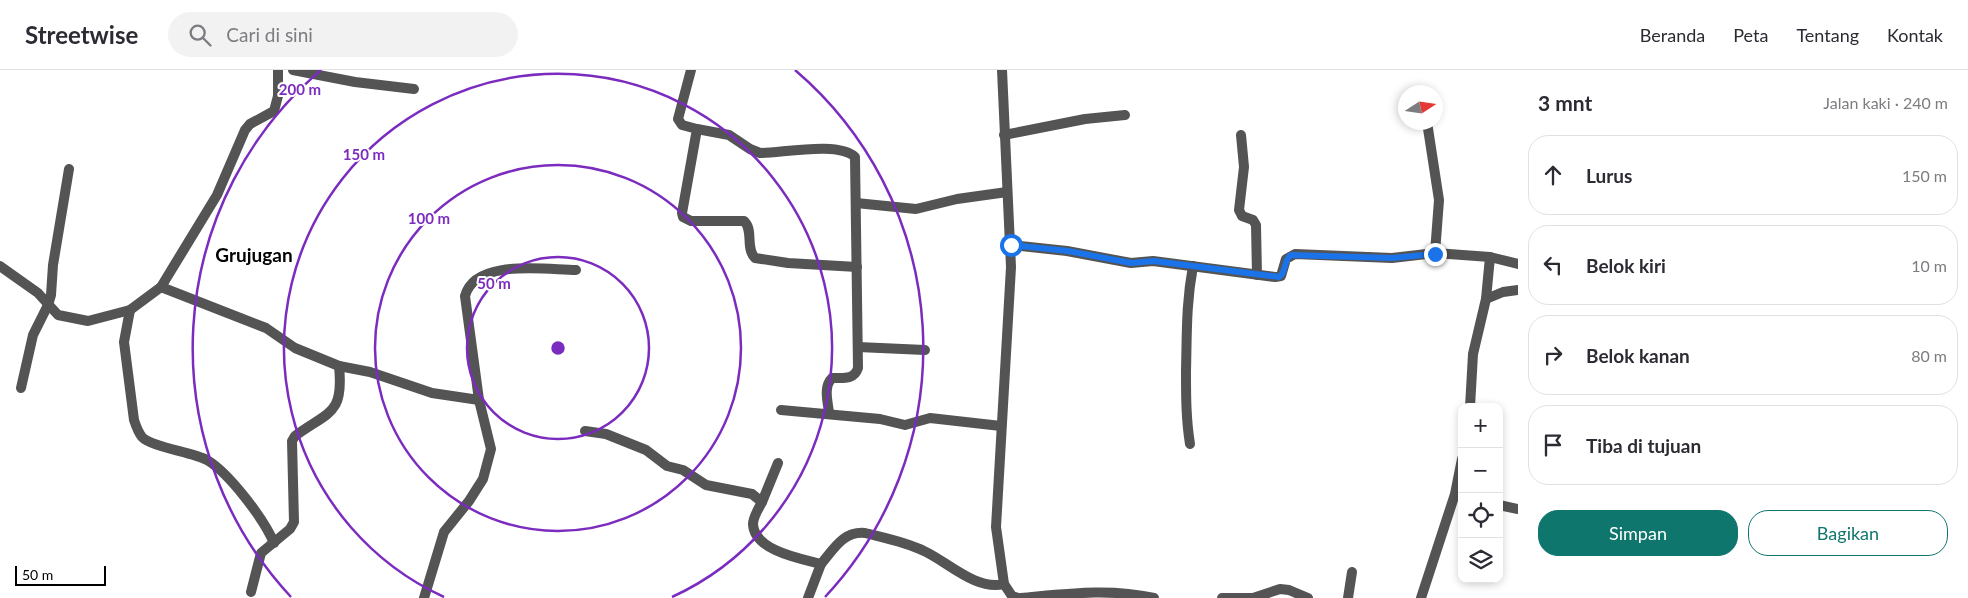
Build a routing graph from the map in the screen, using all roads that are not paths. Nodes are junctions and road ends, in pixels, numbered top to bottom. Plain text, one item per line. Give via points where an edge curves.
1 (278, 70) edge
2 (294, 70) edge
3 (691, 70) edge
4 (1002, 70) edge
5 (414, 89) dead end
6 (1125, 115) dead end
7 (697, 129) junction
8 (1428, 130) edge
9 (1241, 135) dead end
10 (1004, 136) junction
11 (69, 169) dead end
12 (1007, 192) junction
13 (856, 203) junction
14 (1011, 245) junction
15 (1435, 254) junction
16 (1490, 257) junction
17 (1518, 264) edge
18 (0, 266) edge
19 (1193, 266) junction
20 (857, 267) junction
21 (576, 270) dead end
22 (1257, 275) junction
23 (162, 287) junction
24 (1518, 290) edge
25 (1486, 299) junction
26 (48, 305) junction
27 (130, 310) junction
28 (858, 347) junction
29 (925, 350) dead end
30 (339, 366) junction
31 (21, 388) dead end
32 (479, 400) junction
33 (1470, 403) edge
34 (781, 410) dead end
35 (828, 413) junction
36 (1001, 426) junction
37 (585, 431) dead end
38 (1190, 444) dead end
39 (778, 463) dead end
40 (1458, 495) edge
41 (762, 502) junction
42 (1503, 506) edge
43 (1518, 510) edge
44 (274, 543) junction
45 (822, 564) junction
46 (1352, 572) dead end
47 (1004, 584) junction
48 (251, 592) dead end
49 (424, 598) edge
50 (808, 598) edge
51 (1019, 598) edge
52 (1154, 598) edge
53 (1222, 598) edge
54 (1308, 598) edge
55 (1348, 598) edge
56 (1421, 598) edge

1 - 23 street via 278,96 274,111 245,130 217,195
2 - 5 street
3 - 7 street via 678,119 682,125
4 - 10 street
6 - 10 street via 1086,119
7 - 13 street via 729,135 760,153 830,149 852,154 856,163
7 - 20 street via 682,213 684,217 691,221 747,223 750,252 755,258
8 - 15 street via 1439,200
9 - 22 street via 1244,167 1239,210 1242,216 1256,225
10 - 12 street
11 - 26 street
12 - 13 street via 957,198 916,209
12 - 14 street
13 - 20 street
14 - 19 street via 1068,251 1131,263 1154,261
14 - 36 street
15 - 16 street
15 - 22 street via 1392,258 1291,255 1286,259 1281,276
16 - 17 street
16 - 25 street
18 - 26 street via 31,287
19 - 22 street
19 - 38 street via 1186,334 1185,409
20 - 28 street
21 - 32 street via 496,270 479,278 466,290
23 - 27 street
23 - 30 street via 266,328 295,348
24 - 25 street
25 - 33 street via 1473,354
26 - 27 street via 58,315 78,321
26 - 31 street via 33,335
27 - 44 street via 124,342 138,430 143,438 197,455 218,468 260,516
28 - 29 street
28 - 35 street via 856,373 850,378 832,378 829,382
30 - 32 street via 370,372 432,393
30 - 44 street via 341,388 333,410 292,441 294,522
32 - 49 street via 490,449 488,467 469,501 444,532
34 - 35 street
35 - 36 street via 905,425 930,418
36 - 47 street via 996,527
37 - 41 street via 606,434 646,450 667,466 683,470 706,485 752,494
39 - 41 street
40 - 56 street
41 - 45 street via 753,525 767,546 778,553
42 - 43 street
44 - 48 street via 261,553
45 - 47 street via 838,543 850,534 858,533 924,550 988,585
45 - 50 street
46 - 55 street
47 - 51 street via 1012,596
51 - 52 street via 1100,591
53 - 54 street via 1253,598 1280,589

